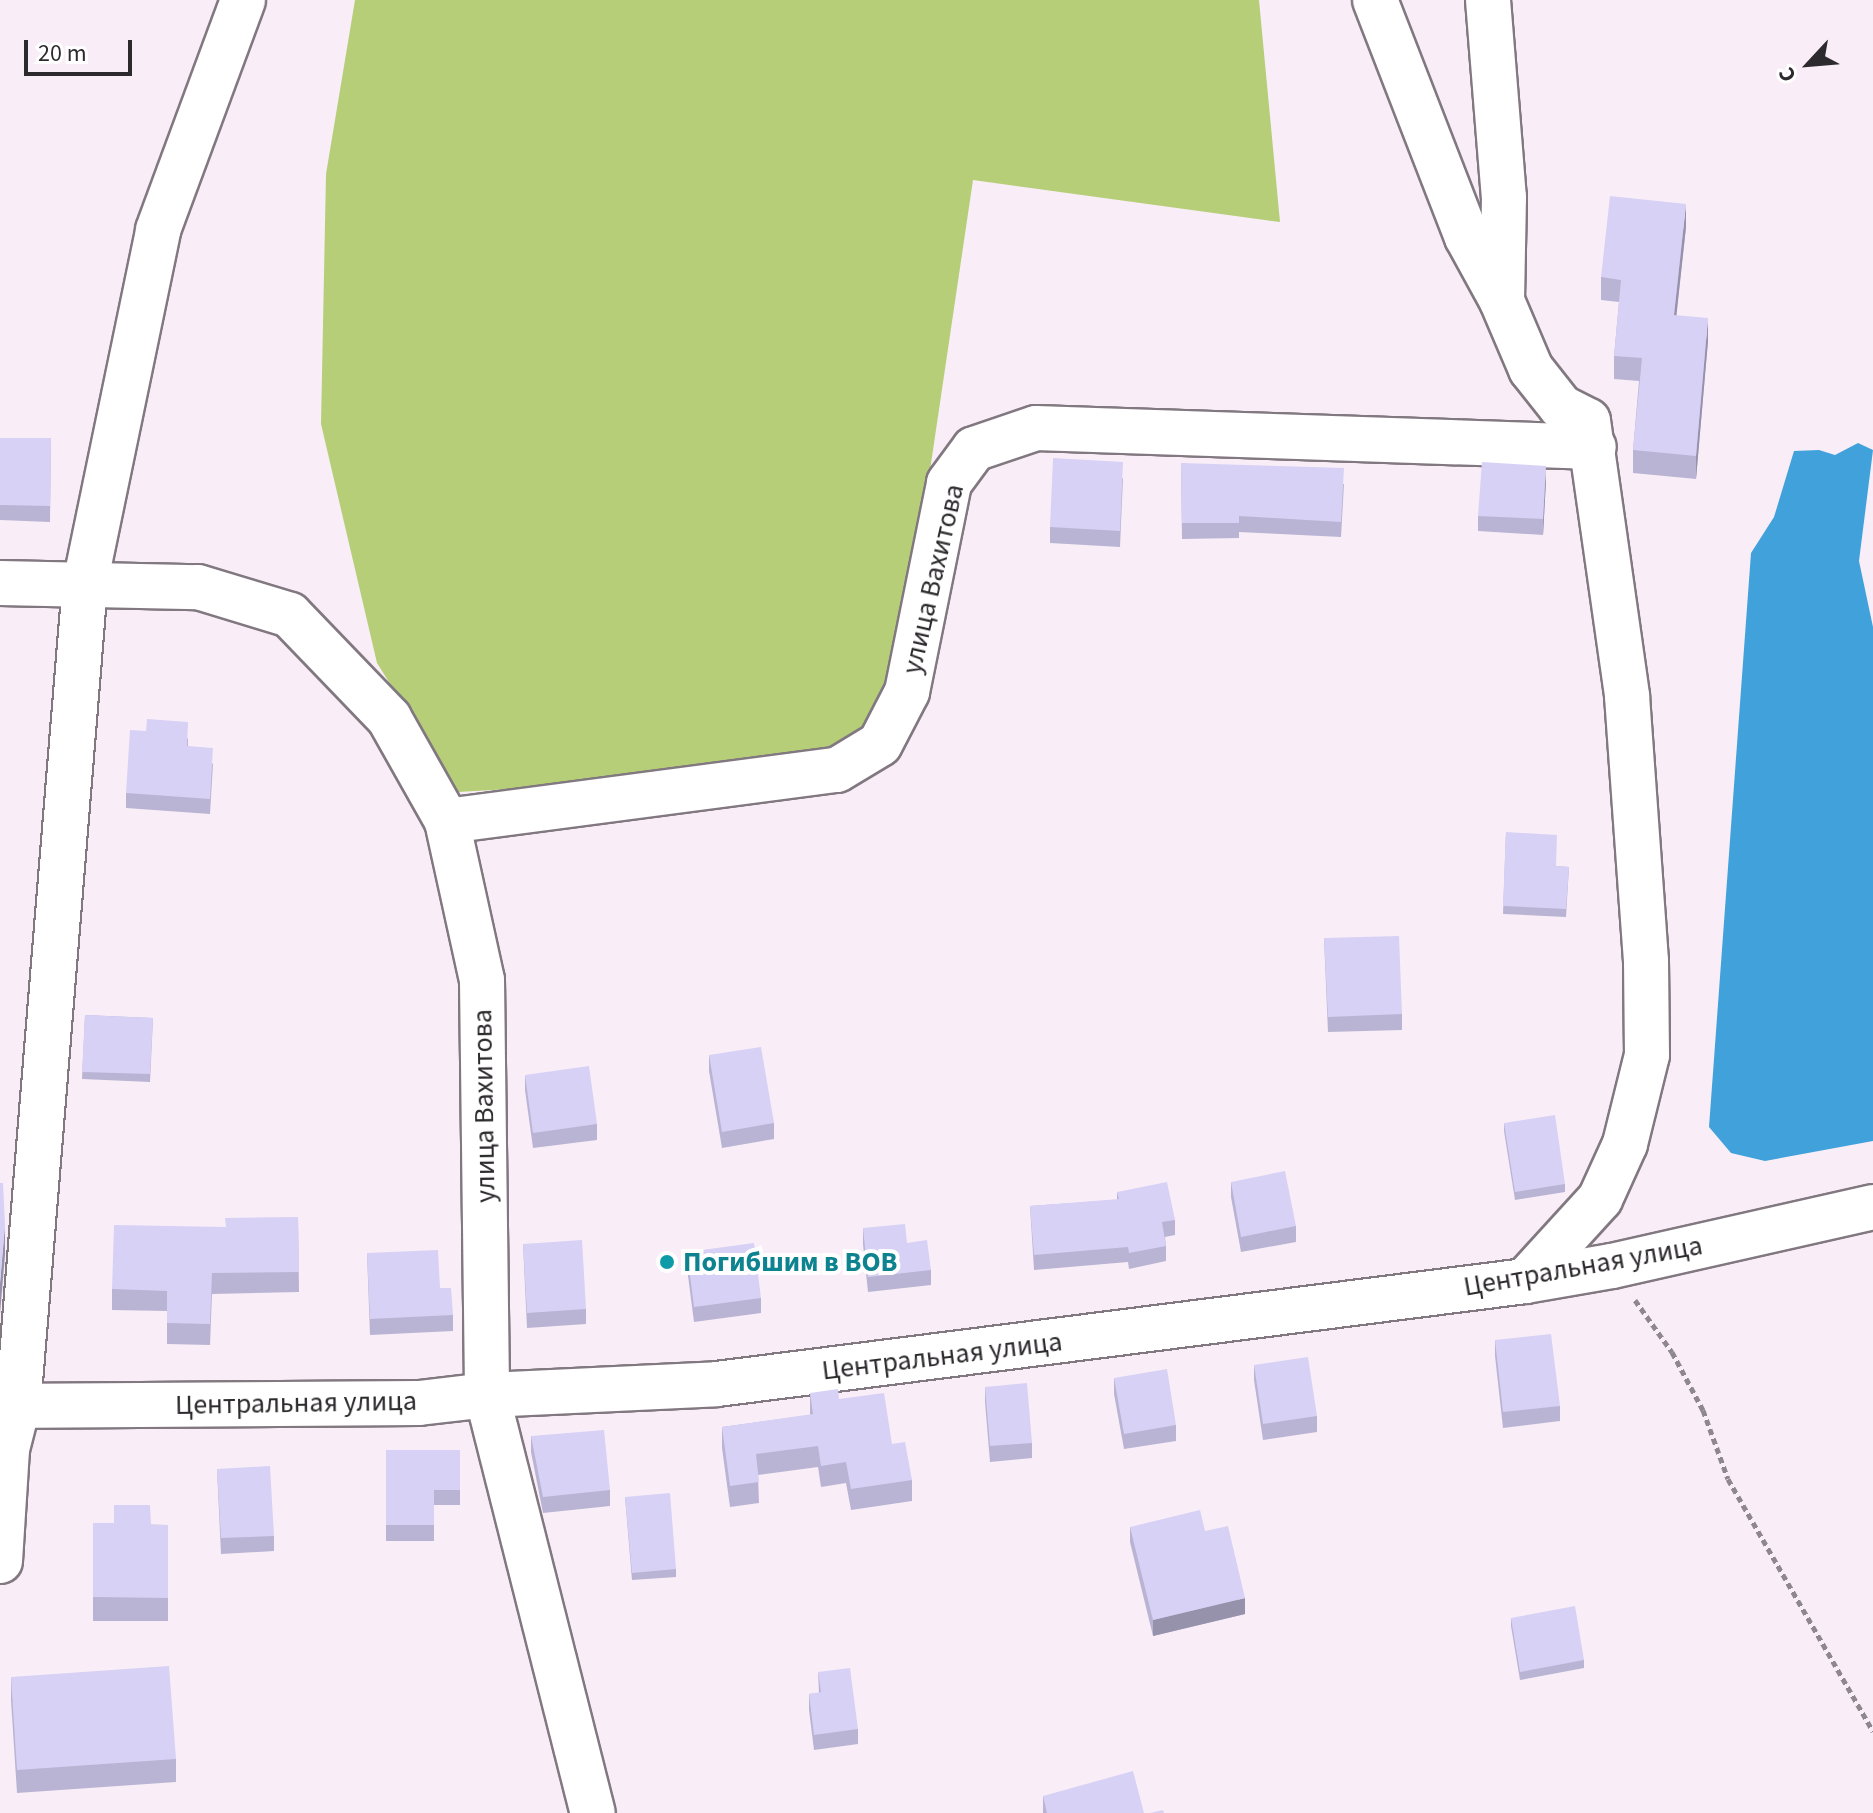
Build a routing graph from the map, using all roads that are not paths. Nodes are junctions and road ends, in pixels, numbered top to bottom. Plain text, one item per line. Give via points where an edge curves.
1 (243, 0) edge
2 (1375, 0) edge
3 (1488, 0) edge
4 (1502, 301) junction
5 (1594, 447) junction
6 (0, 583) edge
7 (85, 584) junction
8 (447, 821) junction
9 (1600, 1199) junction
10 (1873, 1207) edge
11 (1612, 1266) junction
12 (1525, 1281) junction
13 (487, 1395) junction
14 (9, 1406) edge
15 (0, 1561) edge
16 (593, 1813) edge

1 - 7 street via 158,230
2 - 4 street via 1467,237
3 - 4 street via 1504,197
4 - 5 street via 1531,369 1561,407 1588,421
5 - 8 street, улица Вахитова via 1036,428 974,449 949,483 907,692 880,744 837,770
5 - 9 street via 1627,696 1646,961 1647,1055 1625,1144
6 - 7 street, улица Вахитова
7 - 8 street, улица Вахитова via 198,587 290,615 389,718
7 - 14 street
8 - 13 street, улица Вахитова via 482,980
9 - 11 street
9 - 12 street
10 - 11 street, Центральная улица
11 - 12 street, Центральная улица
12 - 13 street, Центральная улица via 717,1384
13 - 14 street, Центральная улица via 419,1403
13 - 16 street, улица Вахитова
14 - 15 street

